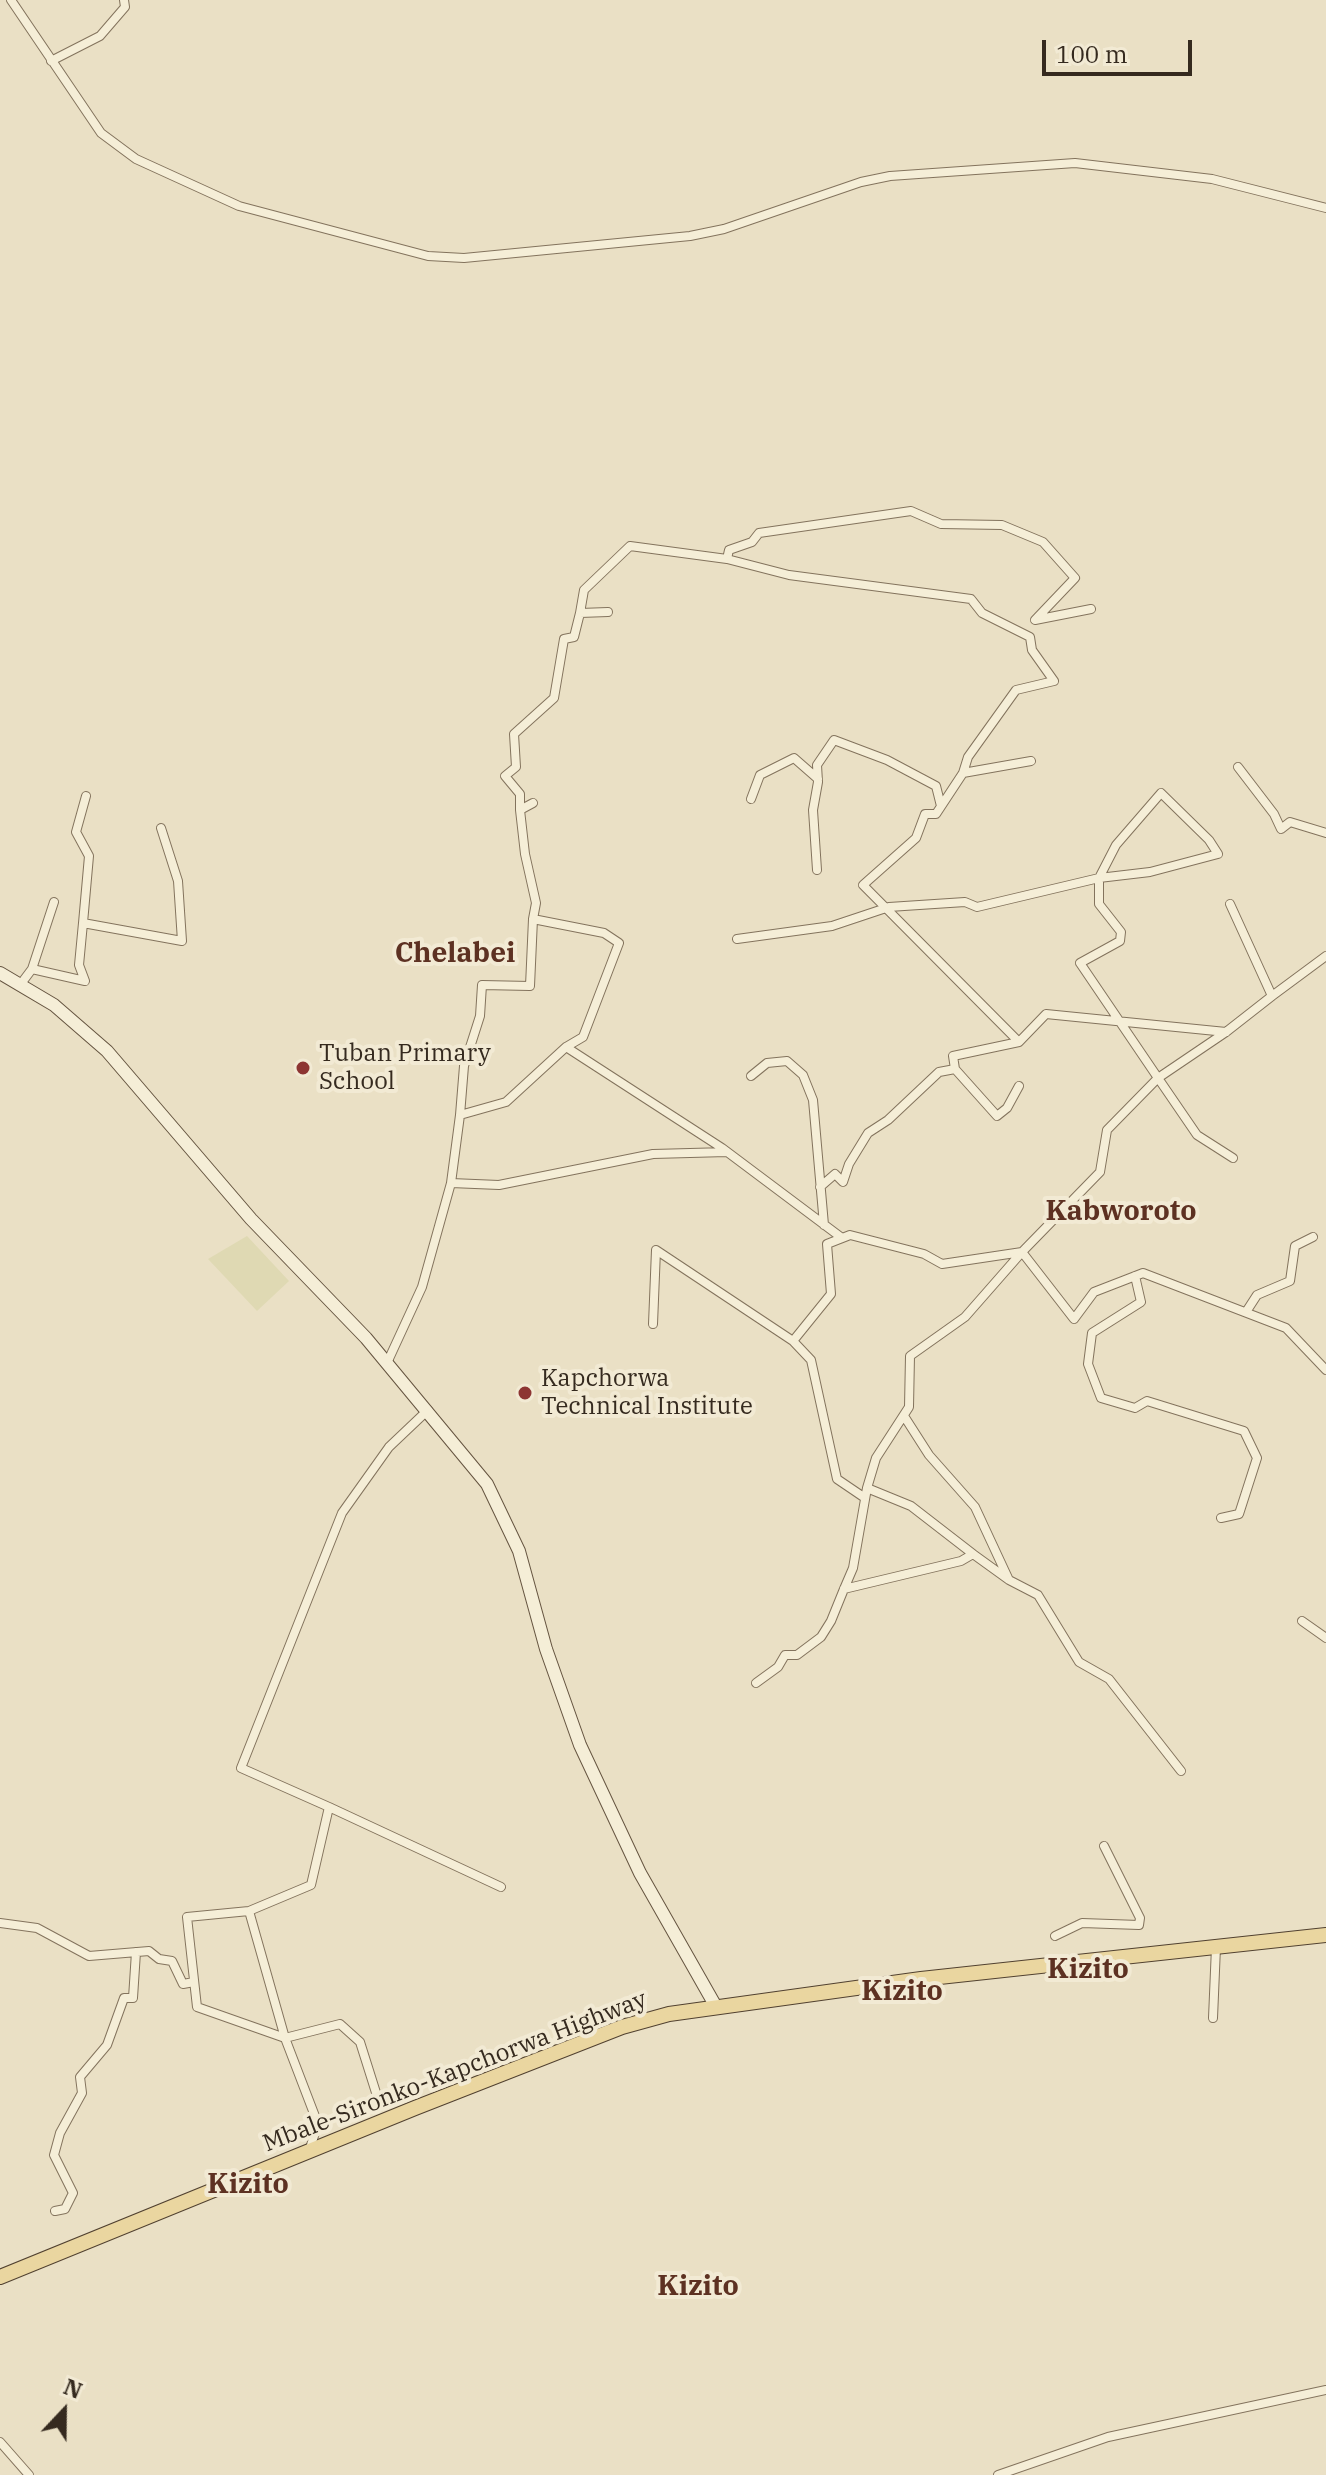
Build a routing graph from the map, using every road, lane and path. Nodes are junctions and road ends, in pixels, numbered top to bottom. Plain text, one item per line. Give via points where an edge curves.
1 (11, 0) edge
2 (124, 0) edge
3 (51, 61) junction
4 (1326, 208) edge
5 (727, 559) junction
6 (1091, 609) dead end
7 (608, 612) dead end
8 (580, 613) junction
9 (1031, 761) dead end
10 (1238, 767) dead end
11 (963, 773) junction
12 (818, 779) junction
13 (86, 796) dead end
14 (751, 799) dead end
15 (533, 803) dead end
16 (941, 806) junction
17 (520, 810) junction
18 (161, 828) dead end
19 (1326, 833) edge
20 (817, 870) dead end
21 (1099, 878) junction
22 (54, 902) dead end
23 (1230, 904) dead end
24 (886, 908) junction
25 (533, 919) junction
26 (83, 923) junction
27 (737, 939) dead end
28 (1326, 956) edge
29 (32, 969) junction
30 (0, 973) edge
31 (20, 985) junction
32 (1272, 996) junction
33 (1117, 1022) junction
34 (1226, 1032) junction
35 (1019, 1042) junction
36 (566, 1047) junction
37 (955, 1069) junction
38 (751, 1076) dead end
39 (1158, 1078) junction
40 (1019, 1086) dead end
41 (460, 1115) junction
42 (727, 1152) junction
43 (1233, 1158) dead end
44 (451, 1183) junction
45 (820, 1187) junction
46 (824, 1225) junction
47 (1313, 1237) dead end
48 (842, 1238) junction
49 (1022, 1252) junction
50 (1135, 1276) junction
51 (1246, 1312) junction
52 (653, 1324) dead end
53 (793, 1341) junction
54 (387, 1363) junction
55 (1326, 1370) edge
56 (428, 1410) junction
57 (904, 1416) junction
58 (866, 1493) junction
59 (1221, 1518) dead end
60 (973, 1554) junction
61 (1009, 1580) junction
62 (844, 1589) junction
63 (1302, 1621) dead end
64 (1326, 1638) edge
65 (756, 1683) dead end
66 (1181, 1771) dead end
67 (329, 1807) junction
68 (1104, 1846) dead end
69 (501, 1887) dead end
70 (249, 1911) junction
71 (0, 1923) edge
72 (1326, 1935) edge
73 (1055, 1936) dead end
74 (1216, 1947) junction
75 (136, 1952) junction
76 (194, 1982) junction
77 (715, 2005) junction
78 (1213, 2018) dead end
79 (285, 2038) junction
80 (378, 2099) dead end
81 (309, 2152) junction
82 (55, 2211) dead end
83 (0, 2277) edge
84 (1326, 2390) edge
85 (0, 2442) edge
86 (29, 2475) edge
87 (998, 2475) edge

1 - 3 street
2 - 3 street via 125,7 100,36
3 - 4 street via 101,133 136,159 239,206 428,256 464,258 690,236 890,176 1075,163 1212,179
5 - 6 street via 729,550 752,542 759,533 911,511 941,524 1002,525 1043,542 1075,578 1035,620
5 - 8 street via 630,546 584,590
5 - 11 street via 789,575 971,599 982,613 1030,637 1032,650 1054,681 1016,690 968,757
7 - 8 street
8 - 17 street via 574,637 564,639 554,698 514,734 516,767 505,776 520,794
9 - 11 street
10 - 19 street via 1281,829 1290,822
11 - 16 street
12 - 14 street via 794,758 760,775
12 - 16 street via 817,765 834,740 936,786
12 - 20 street via 813,810
13 - 26 street via 76,832 89,856
15 - 17 street
16 - 24 street via 936,814 925,814 916,838 863,885
17 - 25 street via 536,903
18 - 26 street via 178,881 182,941
21 - 21 street via 1150,872 1218,854 1161,793 1116,845
21 - 24 street via 977,907 965,902
21 - 33 street via 1099,904 1121,932 1120,941 1080,963
22 - 29 street
23 - 32 street
24 - 27 street via 832,926
24 - 35 street
25 - 36 street via 604,933 619,943 583,1037
25 - 41 street via 530,986 482,985 480,1016 464,1066
26 - 29 street via 79,965 85,981
28 - 32 street
29 - 31 street
30 - 31 street
31 - 54 street via 54,1005 107,1051 251,1219
32 - 34 street
33 - 34 street
33 - 35 street via 1046,1014
33 - 39 street
34 - 39 street
35 - 37 street via 953,1056
36 - 41 street via 506,1102
36 - 42 street
37 - 40 street via 997,1116
37 - 45 street via 939,1072 868,1133 843,1182 835,1174
38 - 45 street via 767,1063 787,1061 803,1075 813,1100
39 - 43 street via 1197,1135
39 - 49 street via 1107,1130 1100,1172
41 - 44 street
42 - 44 street via 653,1154 499,1185
42 - 46 street
44 - 54 street via 422,1287
45 - 46 street
46 - 48 street
47 - 51 street via 1295,1246 1290,1281 1257,1295
48 - 49 street via 850,1235 909,1250 942,1264
48 - 53 street via 827,1244 831,1294
49 - 50 street via 1074,1319 1094,1292
49 - 57 street via 965,1317 910,1356 909,1407
50 - 51 street via 1143,1273
50 - 59 street via 1141,1302 1092,1333 1088,1364 1101,1398 1135,1408 1147,1401 1244,1431 1257,1458 1239,1514
51 - 55 street via 1286,1328
52 - 53 street via 656,1250
53 - 58 street via 811,1360 837,1479
54 - 56 street
56 - 67 street via 389,1447 342,1513 241,1768
56 - 77 street via 487,1484 509,1524 580,1745 647,1886
57 - 58 street via 876,1458
57 - 61 street via 929,1455 975,1507
58 - 60 street via 911,1506
58 - 62 street via 853,1568
60 - 61 street
60 - 62 street
61 - 66 street via 1038,1595 1079,1662 1109,1679
62 - 65 street via 821,1637 797,1655 785,1655
63 - 64 street
67 - 69 street
67 - 70 street via 311,1885
68 - 73 street via 1139,1925 1082,1923
70 - 76 street via 187,1917
70 - 79 street
71 - 75 street via 37,1928 89,1956
72 - 74 main road, Mbale-Sironko-Kapchorwa Highway
74 - 77 main road, Mbale-Sironko-Kapchorwa Highway
74 - 78 street
75 - 76 street via 149,1951 172,1961 183,1984
75 - 82 street via 133,1998 124,1998 107,2045 80,2077 82,2093 60,2133 54,2155 73,2193 65,2209
76 - 79 street via 197,2007
77 - 81 main road, Mbale-Sironko-Kapchorwa Highway via 622,2027
79 - 80 street via 340,2024 360,2042
79 - 81 street via 318,2124
81 - 83 main road, Mbale-Sironko-Kapchorwa Highway
84 - 87 street via 1108,2437
85 - 86 street

